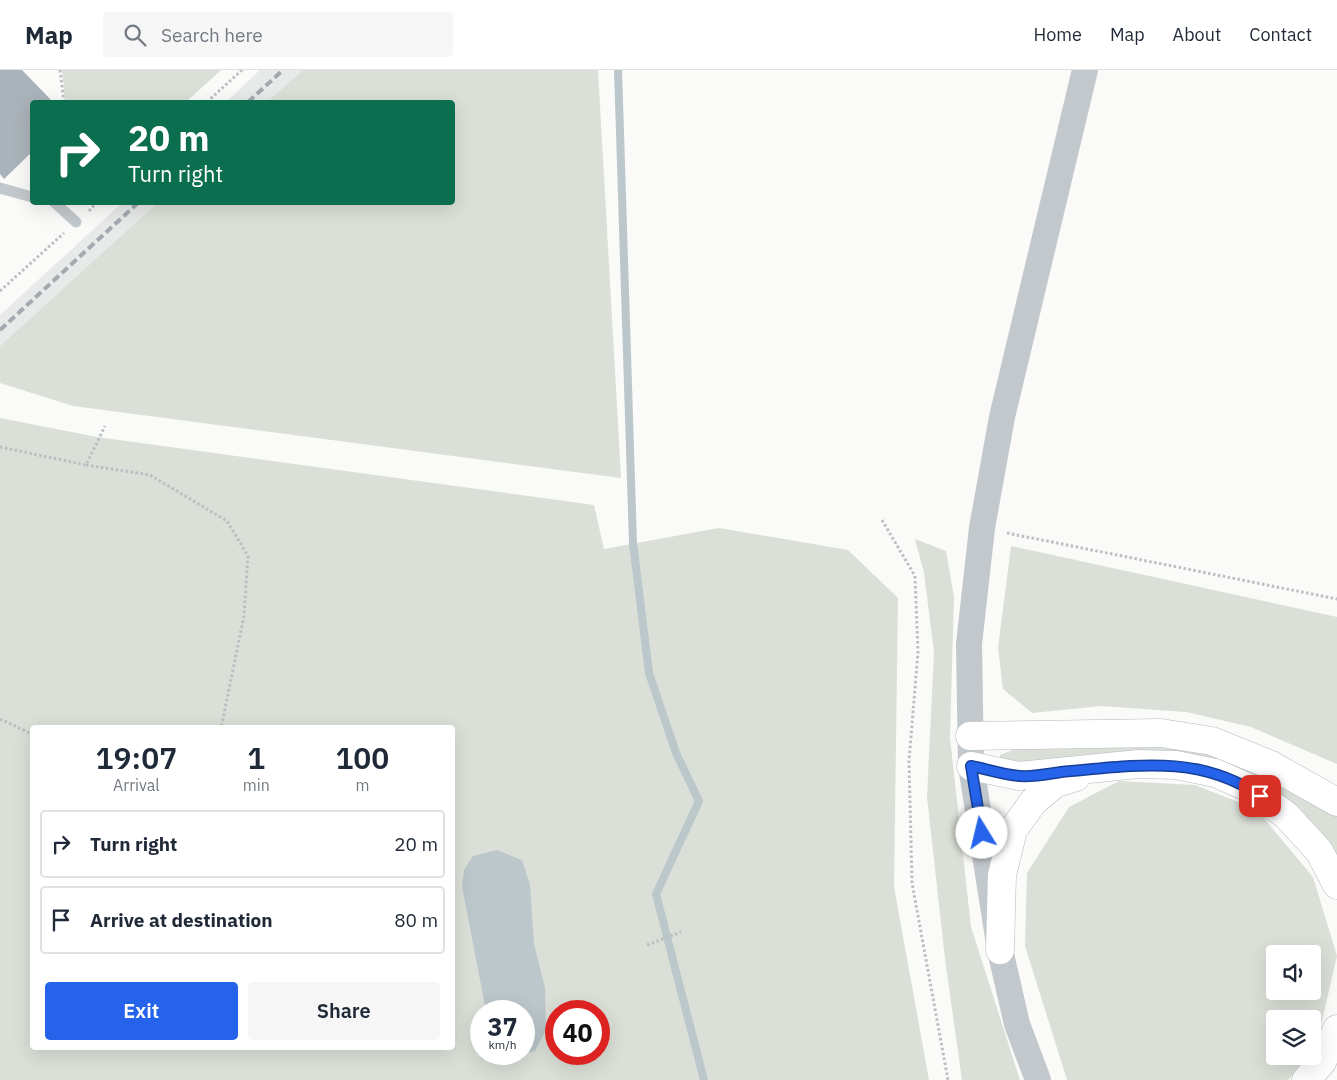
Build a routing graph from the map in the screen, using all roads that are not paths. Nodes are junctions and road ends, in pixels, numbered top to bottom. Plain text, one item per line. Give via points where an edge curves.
1 (1085, 70) edge
2 (0, 188) edge
3 (30, 196) edge
4 (57, 205) edge
5 (76, 222) road end
6 (970, 736) junction
7 (971, 766) junction
8 (1102, 769) junction
9 (1337, 802) edge
10 (1337, 885) edge
11 (1000, 950) junction
12 (1337, 1029) edge
13 (1038, 1080) edge
14 (1306, 1080) edge

1 - 6 street via 1002,417 982,528 969,644
2 - 3 lane
4 - 5 lane
6 - 7 street
6 - 9 highway via 1161,733 1212,741 1271,765
7 - 8 highway via 1020,776
7 - 11 street
8 - 10 highway via 1138,764 1176,765 1215,773 1247,787 1286,814 1319,851
8 - 11 highway via 1056,783 1033,802 1013,830 1002,875
11 - 13 street via 1017,1024
12 - 14 highway via 1322,1062

